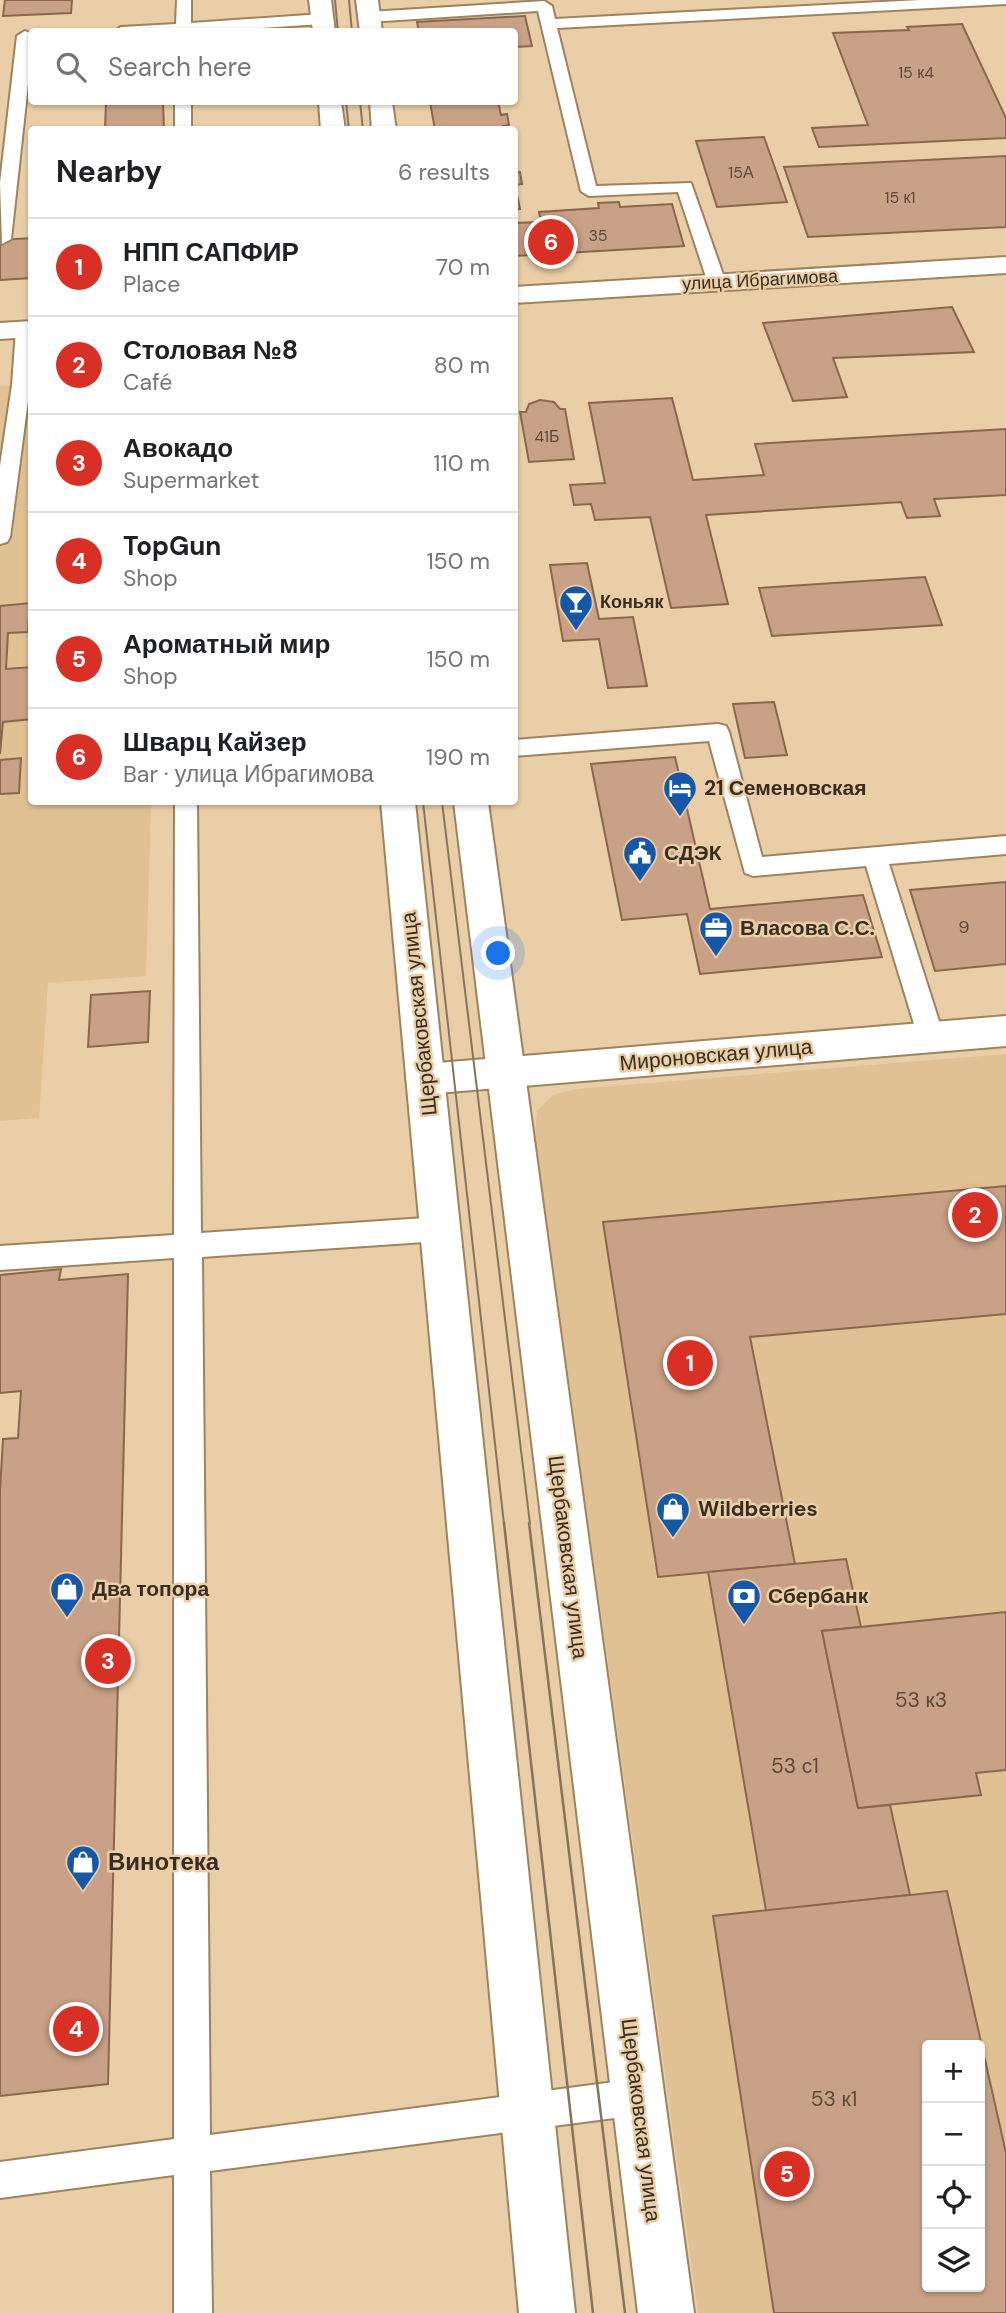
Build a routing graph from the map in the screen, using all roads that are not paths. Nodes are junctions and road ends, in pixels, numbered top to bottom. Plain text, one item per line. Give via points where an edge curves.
1 (184, 0) edge
2 (1006, 0) edge
3 (546, 3) edge
4 (369, 16) edge
5 (322, 17) edge
6 (548, 24) junction
7 (183, 28) edge
8 (204, 28) edge
9 (23, 36) edge
10 (183, 105) edge
11 (330, 105) edge
12 (381, 105) edge
13 (183, 126) edge
14 (333, 126) edge
15 (384, 126) edge
16 (3, 209) edge
17 (2, 239) edge
18 (1006, 265) edge
19 (717, 283) junction
20 (518, 295) edge
21 (19, 330) edge
22 (0, 537) edge
23 (518, 748) edge
24 (186, 805) edge
25 (398, 805) edge
26 (471, 805) edge
27 (1006, 845) edge
28 (875, 856) junction
29 (1006, 1031) edge
30 (931, 1037) junction
31 (506, 1072) junction
32 (425, 1079) junction
33 (440, 1229) junction
34 (189, 1244) junction
35 (0, 1258) edge
36 (638, 2097) junction
37 (528, 2112) junction
38 (191, 2157) junction
39 (0, 2180) edge
40 (193, 2313) edge
41 (547, 2313) edge
42 (666, 2313) edge

1 - 7 lane
2 - 6 lane
3 - 4 lane
3 - 6 lane
5 - 8 lane
6 - 19 lane via 589,191 685,187
9 - 16 lane
10 - 13 lane
11 - 14 main road
12 - 15 main road
16 - 17 lane
18 - 19 main road, улица Ибрагимова
19 - 20 main road, улица Ибрагимова
21 - 22 lane via 21,385
23 - 28 lane via 718,732 753,867
24 - 34 lane
25 - 32 main road, Щербаковская улица
26 - 31 main road, Щербаковская улица
27 - 28 lane
28 - 30 lane
29 - 30 main road, Мироновская улица
30 - 31 main road, Мироновская улица
31 - 32 main road, Мироновская улица
31 - 36 main road, Щербаковская улица
32 - 33 main road, Щербаковская улица
33 - 34 lane
33 - 37 main road, Щербаковская улица
34 - 35 lane
34 - 38 lane
36 - 37 lane
36 - 42 main road, Щербаковская улица
37 - 38 lane
37 - 41 main road, Щербаковская улица
38 - 39 lane
38 - 40 lane

